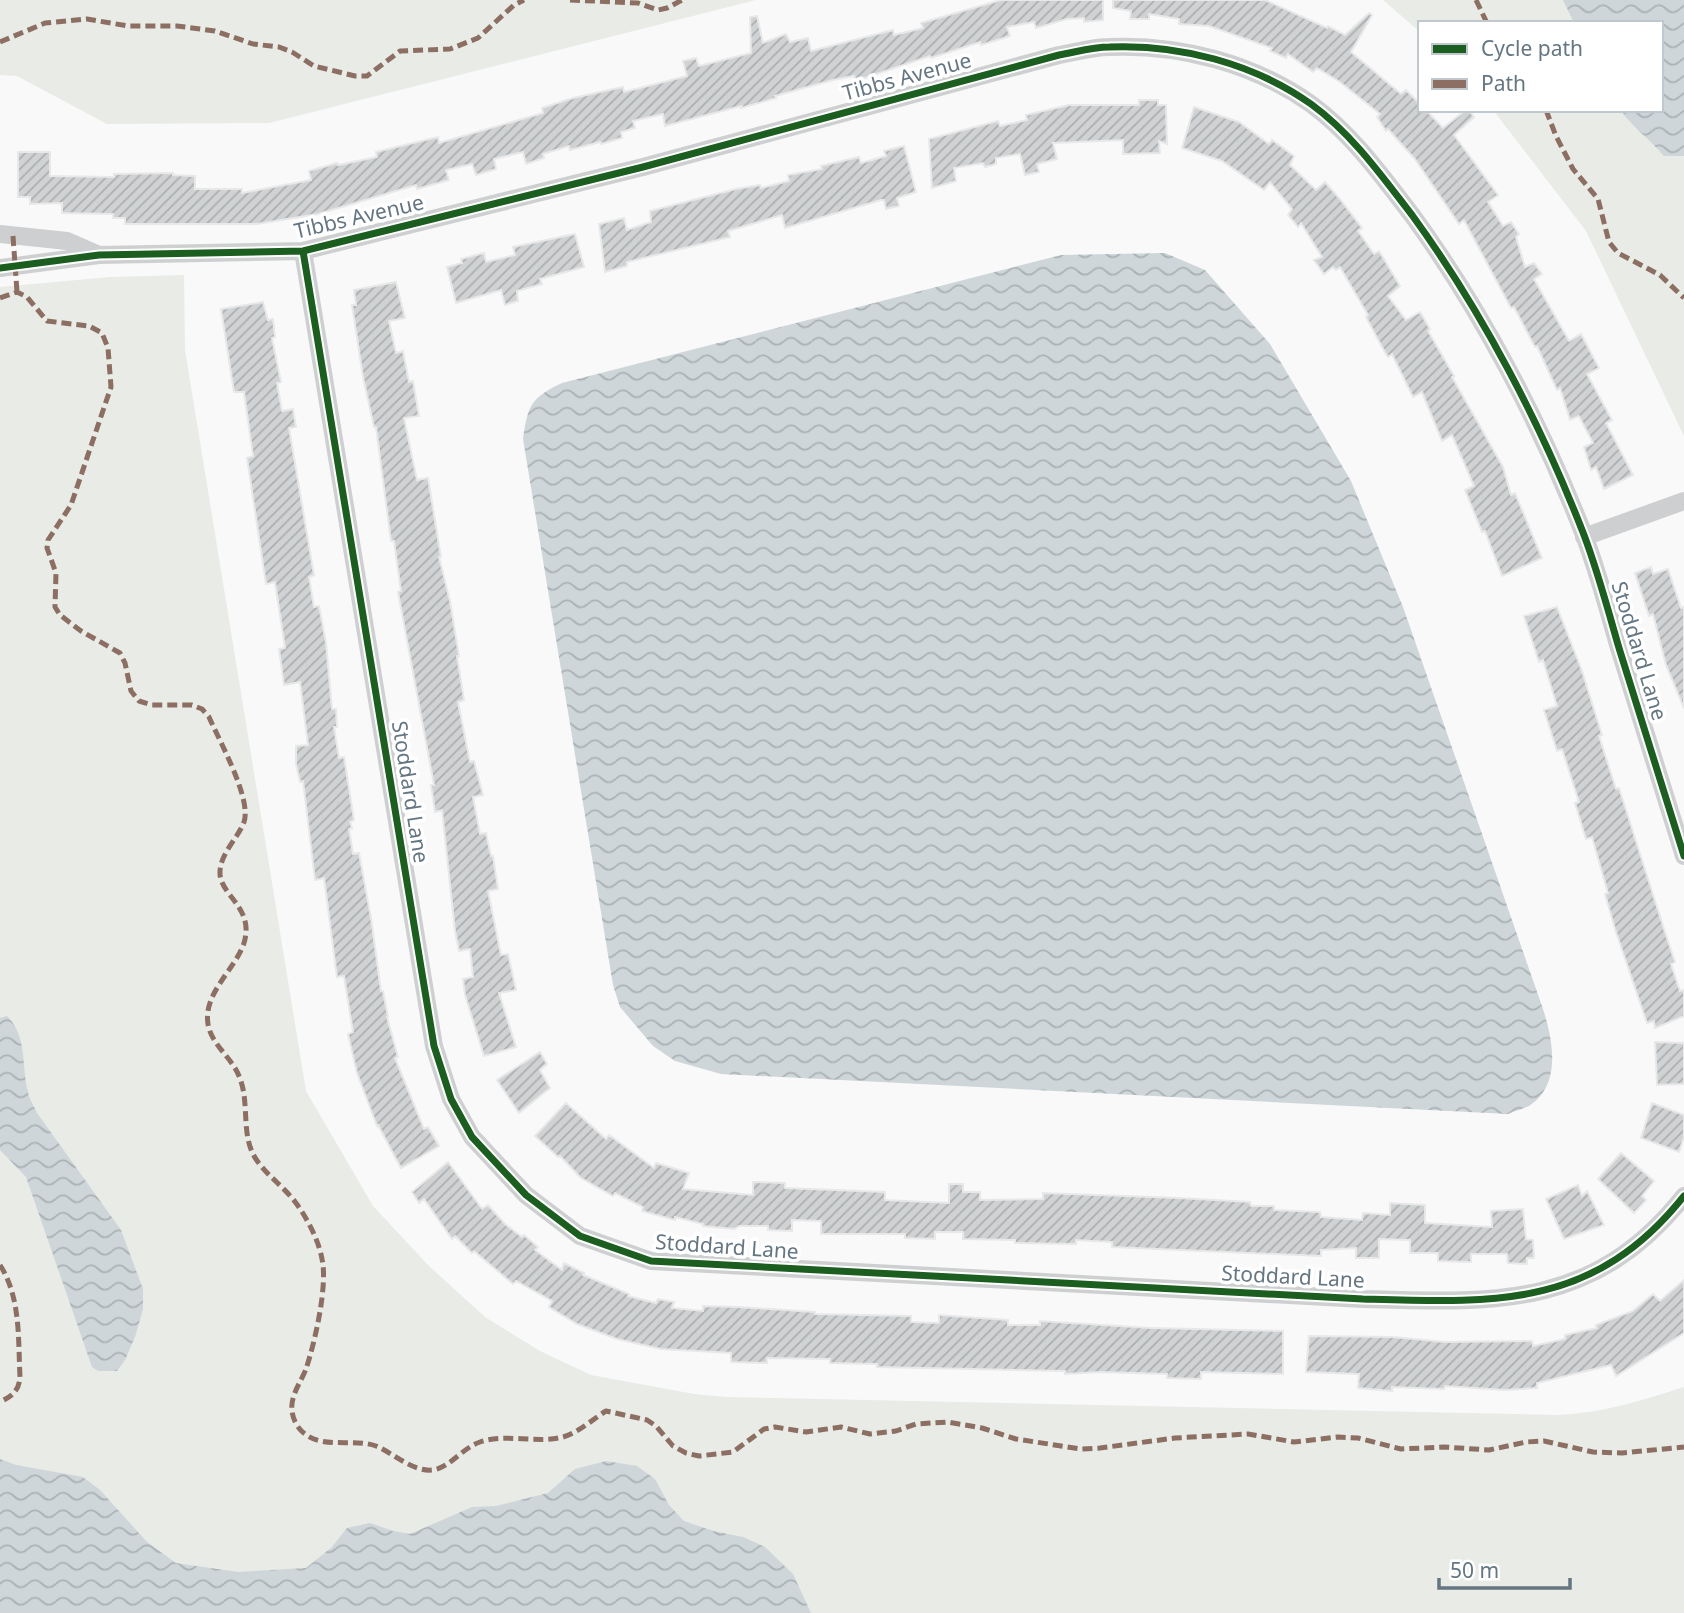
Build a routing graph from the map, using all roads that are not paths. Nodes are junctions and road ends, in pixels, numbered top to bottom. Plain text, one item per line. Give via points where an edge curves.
1 (0, 234) edge
2 (303, 251) junction
3 (99, 255) junction
4 (0, 268) edge
5 (1684, 501) edge
6 (1584, 537) junction
7 (1684, 856) edge
8 (1684, 1196) edge

1 - 3 street, Tibbs Avenue via 67,240
2 - 3 street, Tibbs Avenue
2 - 6 street, Tibbs Avenue via 643,167 1059,55 1106,47 1172,50 1229,62 1310,103 1347,133 1381,174 1441,256 1495,348 1547,450
2 - 8 street, Stoddard Lane via 434,1046 451,1099 472,1137 526,1195 580,1236 650,1261 1451,1301 1507,1298 1557,1288 1597,1272 1633,1249
3 - 4 street, Tibbs Avenue
5 - 6 street
6 - 7 street, Stoddard Lane

